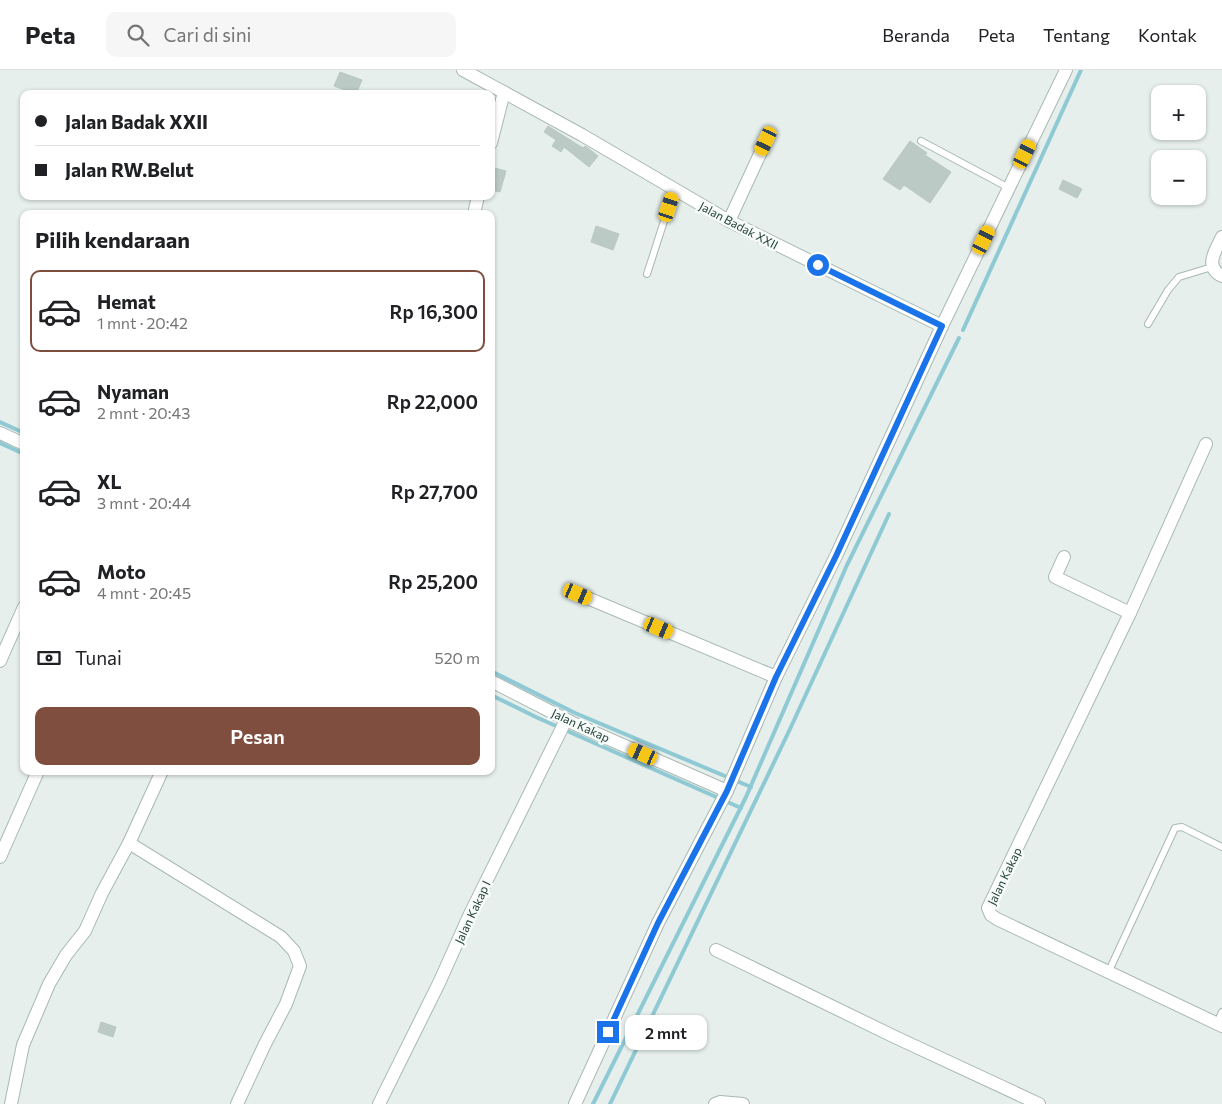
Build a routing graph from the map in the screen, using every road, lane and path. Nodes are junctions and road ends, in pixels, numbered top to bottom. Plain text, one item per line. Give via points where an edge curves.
1 (463, 70) edge
2 (1066, 70) edge
3 (504, 92) junction
4 (495, 127) edge
5 (766, 141) dead end
6 (921, 142) dead end
7 (1009, 188) junction
8 (674, 190) junction
9 (729, 222) junction
10 (1222, 237) edge
11 (1212, 267) junction
12 (647, 274) dead end
13 (1222, 276) edge
14 (1148, 324) dead end
15 (942, 326) junction
16 (0, 433) edge
17 (20, 442) edge
18 (1206, 444) dead end
19 (1064, 557) dead end
20 (578, 594) dead end
21 (1132, 609) junction
22 (20, 625) edge
23 (0, 661) edge
24 (776, 677) junction
25 (495, 682) edge
26 (566, 720) junction
27 (36, 775) edge
28 (160, 775) edge
29 (727, 791) junction
30 (129, 843) junction
31 (1222, 847) edge
32 (0, 857) edge
33 (716, 950) dead end
34 (1108, 973) junction
35 (1220, 1020) edge
36 (11, 1104) edge
37 (237, 1104) edge
38 (378, 1104) edge
39 (575, 1104) edge
40 (715, 1104) edge
41 (744, 1104) edge
42 (1039, 1104) edge

1 - 3 street, Jalan Badak XXII
2 - 7 street
3 - 4 street
3 - 8 street, Jalan Badak XXII
5 - 9 street
6 - 7 lane
7 - 15 street
8 - 9 street, Jalan Badak XXII
8 - 12 lane
9 - 15 street, Jalan Badak XXII
10 - 11 street
11 - 13 street
11 - 14 lane via 1179,277
15 - 24 street via 836,556
16 - 17 street
18 - 21 street
19 - 21 street via 1055,577
20 - 24 street
21 - 34 street, Jalan Kakap via 988,908 998,919
22 - 23 street
24 - 29 street
25 - 26 street, Jalan Kakap
26 - 29 street, Jalan Kakap
26 - 38 street, Jalan Kakap I
27 - 32 street
28 - 30 street
29 - 39 street via 658,923
30 - 36 street via 85,931 49,984 23,1045
30 - 37 street via 282,937 294,951 300,966 286,1004
31 - 34 lane via 1182,827 1176,828
33 - 42 street
34 - 35 street, Jalan Kakap
40 - 41 street

